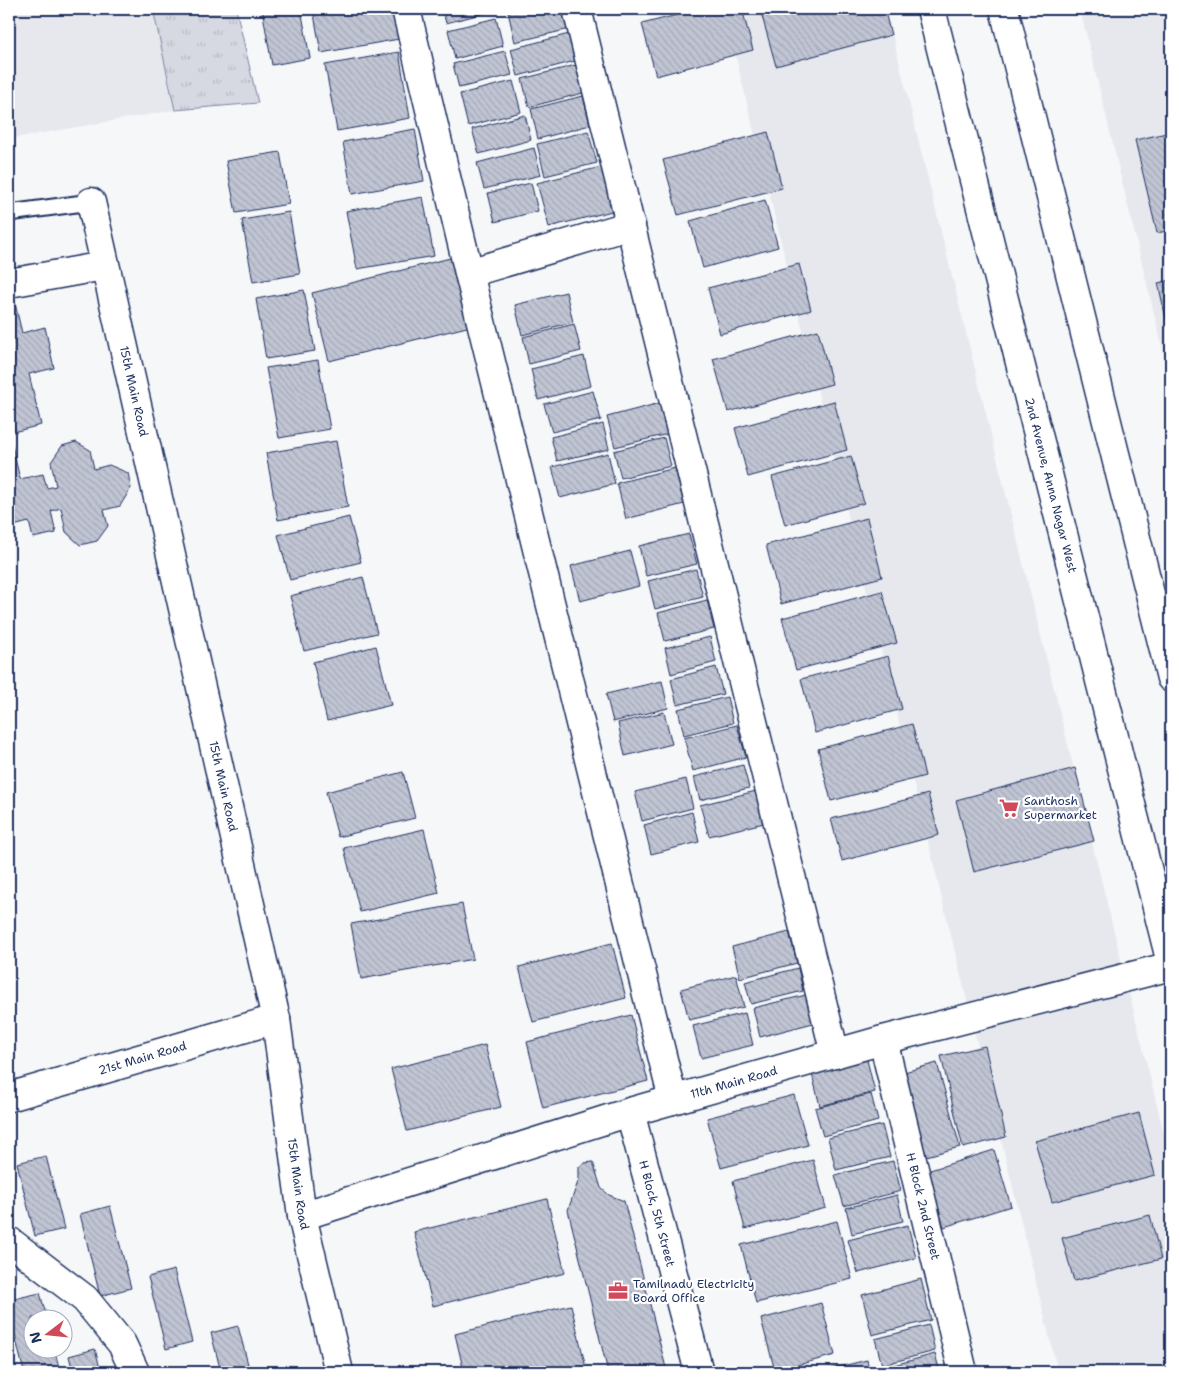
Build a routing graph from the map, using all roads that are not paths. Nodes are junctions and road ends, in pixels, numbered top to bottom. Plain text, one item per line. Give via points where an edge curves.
1 (406, 9) edge
2 (577, 9) edge
3 (931, 9) edge
4 (1004, 9) edge
5 (91, 202) joint
6 (9, 213) edge
7 (631, 225) junction
8 (104, 266) junction
9 (469, 273) junction
10 (9, 283) edge
11 (1171, 678) edge
12 (1171, 964) edge
13 (276, 1019) junction
14 (883, 1040) junction
15 (835, 1054) junction
16 (9, 1097) edge
17 (673, 1100) junction
18 (630, 1112) junction
19 (302, 1216) junction
20 (9, 1241) edge
21 (135, 1372) edge
22 (339, 1372) edge
23 (699, 1372) edge
24 (963, 1372) edge

1 - 9 street
2 - 7 street
3 - 12 street, 2nd Avenue, Anna Nagar West
4 - 11 street
5 - 6 lane
5 - 8 street, 15th Main Road
7 - 9 street
7 - 15 street
8 - 10 street
8 - 13 street, 15th Main Road
9 - 17 street
12 - 14 street, 11th Main Road
13 - 16 street, 21st Main Road
13 - 19 street, 15th Main Road
14 - 15 street, 11th Main Road
14 - 24 street, H Block 2nd Street
15 - 17 street, 11th Main Road
17 - 18 street, 11th Main Road
18 - 19 street, 11th Main Road
18 - 23 street, H Block, 5th Street
19 - 22 street, 15th Main Road
20 - 21 street via 85,1299 122,1344

